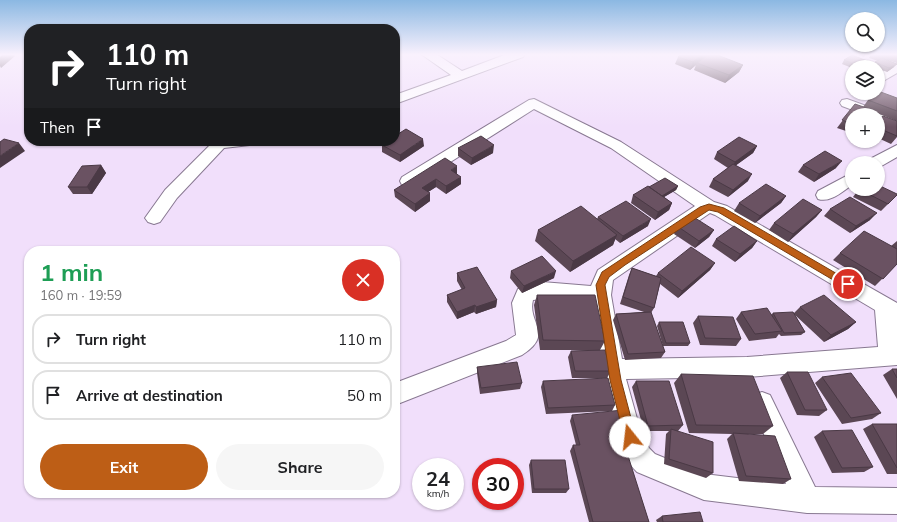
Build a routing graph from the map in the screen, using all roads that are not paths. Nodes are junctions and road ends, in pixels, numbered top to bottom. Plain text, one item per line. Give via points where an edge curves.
1 (455, 78) edge
2 (400, 98) edge
3 (850, 100) edge
4 (897, 122) edge
5 (215, 146) edge
6 (897, 150) edge
7 (885, 157) edge
8 (408, 181) edge
9 (845, 182) edge
10 (824, 195) dead end
11 (709, 207) junction
12 (154, 218) dead end
13 (601, 295) junction
14 (891, 310) edge
15 (894, 355) edge
16 (746, 366) junction
17 (613, 369) junction
18 (400, 392) edge
19 (807, 500) junction
20 (897, 501) edge

1 - 2 street
3 - 4 street via 846,103
5 - 12 street via 175,190
6 - 7 street
8 - 11 street via 534,103 616,145
9 - 10 street
11 - 13 street via 606,275 600,285
11 - 14 street via 721,210
13 - 17 street
13 - 18 street via 571,291 537,291 525,295 522,303 528,336 524,342
14 - 15 street via 887,339
15 - 16 street
16 - 17 street
16 - 19 street
17 - 19 street via 630,437 646,463 704,487
19 - 20 street

